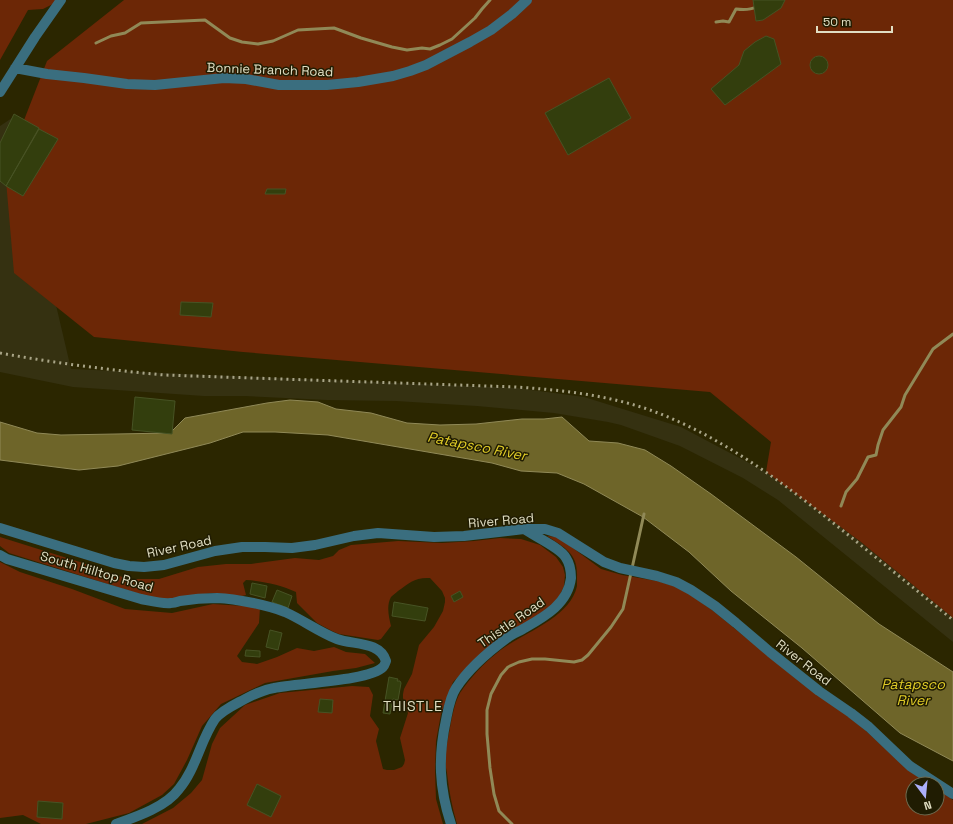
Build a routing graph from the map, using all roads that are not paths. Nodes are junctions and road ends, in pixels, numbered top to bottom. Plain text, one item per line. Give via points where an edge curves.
1 (61, 0) edge
2 (527, 0) edge
3 (15, 68) junction
4 (0, 92) edge
5 (0, 528) edge
6 (524, 530) junction
7 (0, 556) edge
8 (953, 794) edge
9 (116, 824) edge
10 (451, 824) edge

1 - 3 street
2 - 3 street, Bonnie Branch Road via 492,30 426,65 393,76 358,82 279,85 224,78 155,85 127,84
3 - 4 street
5 - 6 street, River Road via 114,563 144,568 215,551 242,547 292,548 378,533 434,537
6 - 8 street, River Road via 545,529 558,533 604,562 676,582 691,590 715,606 802,678 869,727 910,766
6 - 10 street, Thistle Road via 556,548 566,557 570,565 570,584 559,604 493,649 473,666 454,690 442,735 440,758 441,782
7 - 9 street, South Hilltop Road via 156,602 217,598 269,607 285,612 325,634 366,645 385,656 383,667 367,674 274,688 256,693 230,707 216,718 179,790 153,809

